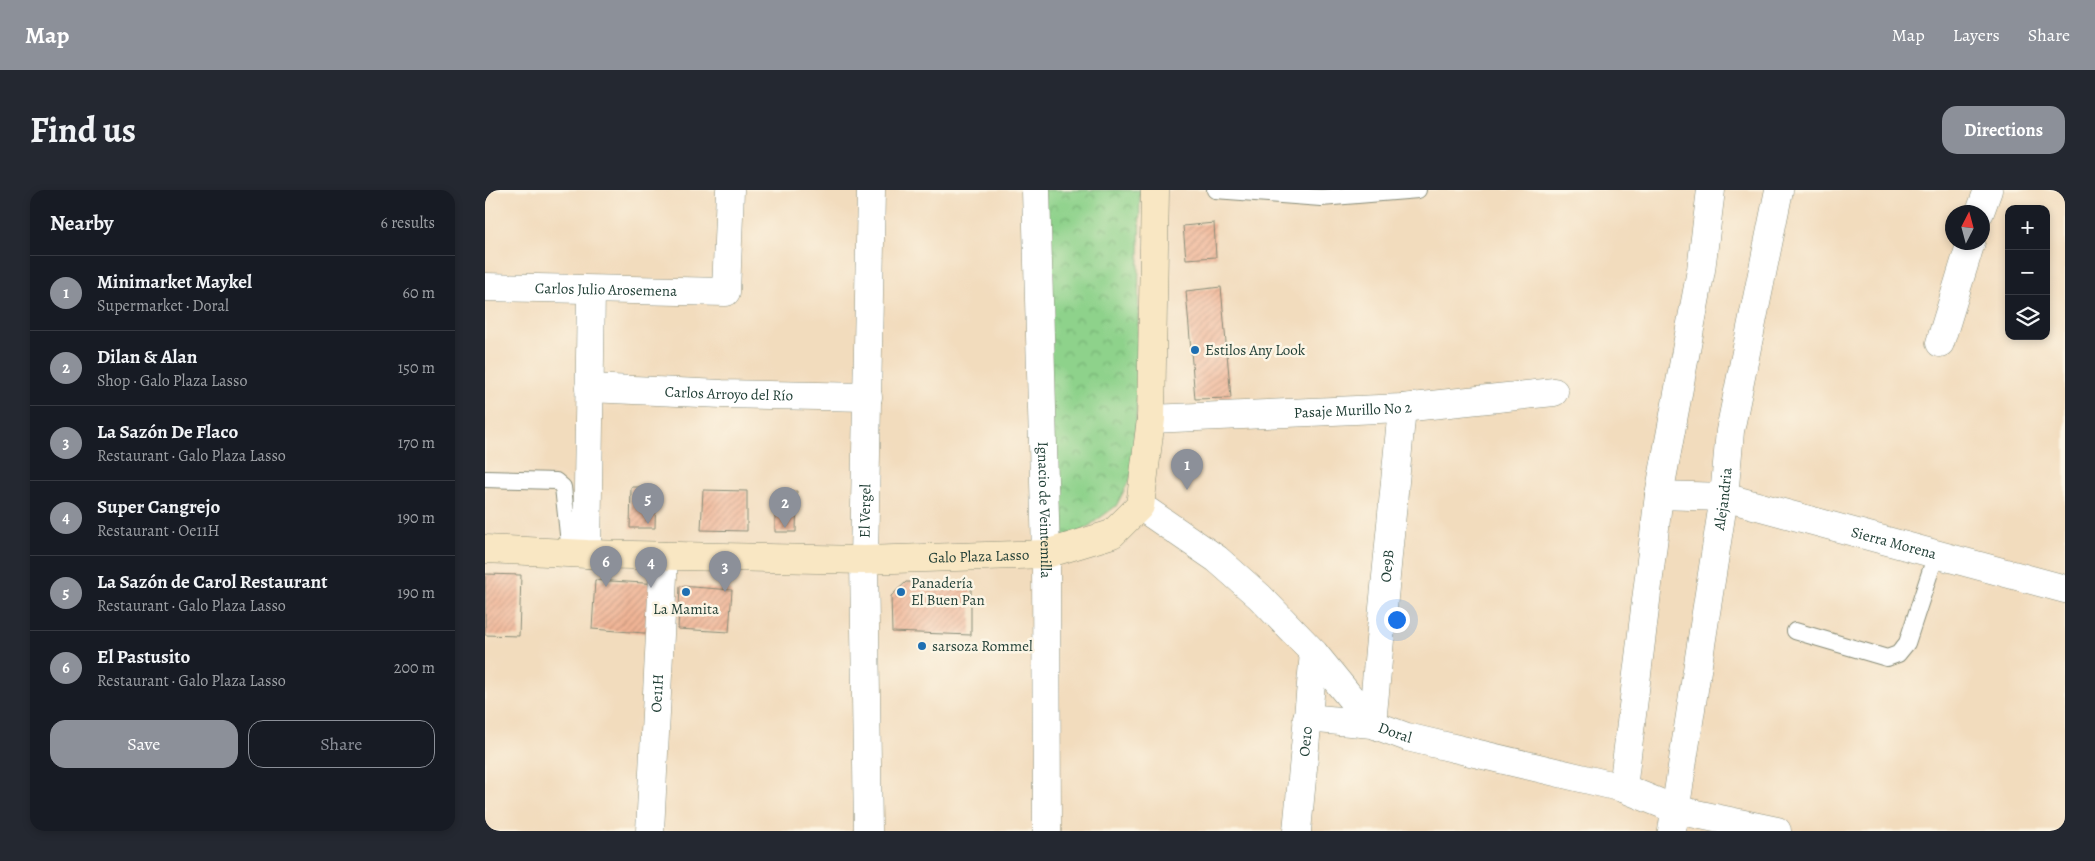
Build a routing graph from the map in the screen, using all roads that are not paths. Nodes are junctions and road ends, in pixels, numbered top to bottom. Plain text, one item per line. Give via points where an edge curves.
1 (730, 190) edge
2 (871, 190) edge
3 (1036, 190) edge
4 (1155, 190) edge
5 (1215, 190) edge
6 (1419, 190) edge
7 (1711, 190) edge
8 (1779, 190) edge
9 (1987, 190) edge
10 (1983, 205) edge
11 (1969, 250) edge
12 (485, 287) edge
13 (591, 291) junction
14 (1940, 342) dead end
15 (589, 388) junction
16 (1554, 392) dead end
17 (868, 397) junction
18 (1402, 408) junction
19 (1151, 419) junction
20 (485, 479) edge
21 (1659, 495) junction
22 (1724, 497) junction
23 (1140, 506) junction
24 (485, 549) edge
25 (579, 553) junction
26 (1046, 554) junction
27 (1936, 554) junction
28 (664, 556) junction
29 (864, 560) junction
30 (2065, 589) edge
31 (1795, 631) dead end
32 (1314, 653) junction
33 (1307, 718) junction
34 (1372, 724) junction
35 (1623, 788) junction
36 (1675, 821) edge
37 (650, 831) edge
38 (868, 831) edge
39 (1047, 831) edge
40 (1297, 831) edge
41 (1777, 831) edge

1 - 13 street, Carlos Julio Arosemena via 727,292
2 - 17 street, El Vergel
3 - 26 street, Ignacio de Veintemilla
4 - 19 street
5 - 6 lane via 1321,198
7 - 21 street via 1701,270
8 - 22 street, Alejandria via 1730,431
9 - 10 street
11 - 14 street
12 - 13 street, Carlos Julio Arosemena
13 - 15 street
15 - 17 street, Carlos Arroyo del Río
15 - 25 street
16 - 18 street, Pasaje Murillo No 2
17 - 29 street, El Vergel
18 - 19 street, Pasaje Murillo No 2
18 - 34 street, Oe9B
19 - 23 street
20 - 25 lane via 555,482 563,487
21 - 22 street, Sierra Morena
21 - 35 street
22 - 27 street, Sierra Morena
22 - 36 street, Alejandria
23 - 26 street, Galo Plaza Lasso via 1111,534
23 - 32 street, Doral via 1217,560 1260,597
24 - 25 street, Galo Plaza Lasso
25 - 28 street, Galo Plaza Lasso
26 - 29 street, Galo Plaza Lasso
26 - 39 street, Ignacio de Veintemilla
27 - 30 street, Sierra Morena
27 - 31 lane via 1907,643 1898,654 1887,658
28 - 29 street, Galo Plaza Lasso
28 - 37 street, Oe11H
29 - 38 street, El Vergel
32 - 33 street, Oe10
32 - 34 street, Doral
33 - 34 street
33 - 40 street, Oe10
34 - 35 street, Doral via 1407,737
35 - 36 street, Doral
36 - 41 street, Doral

